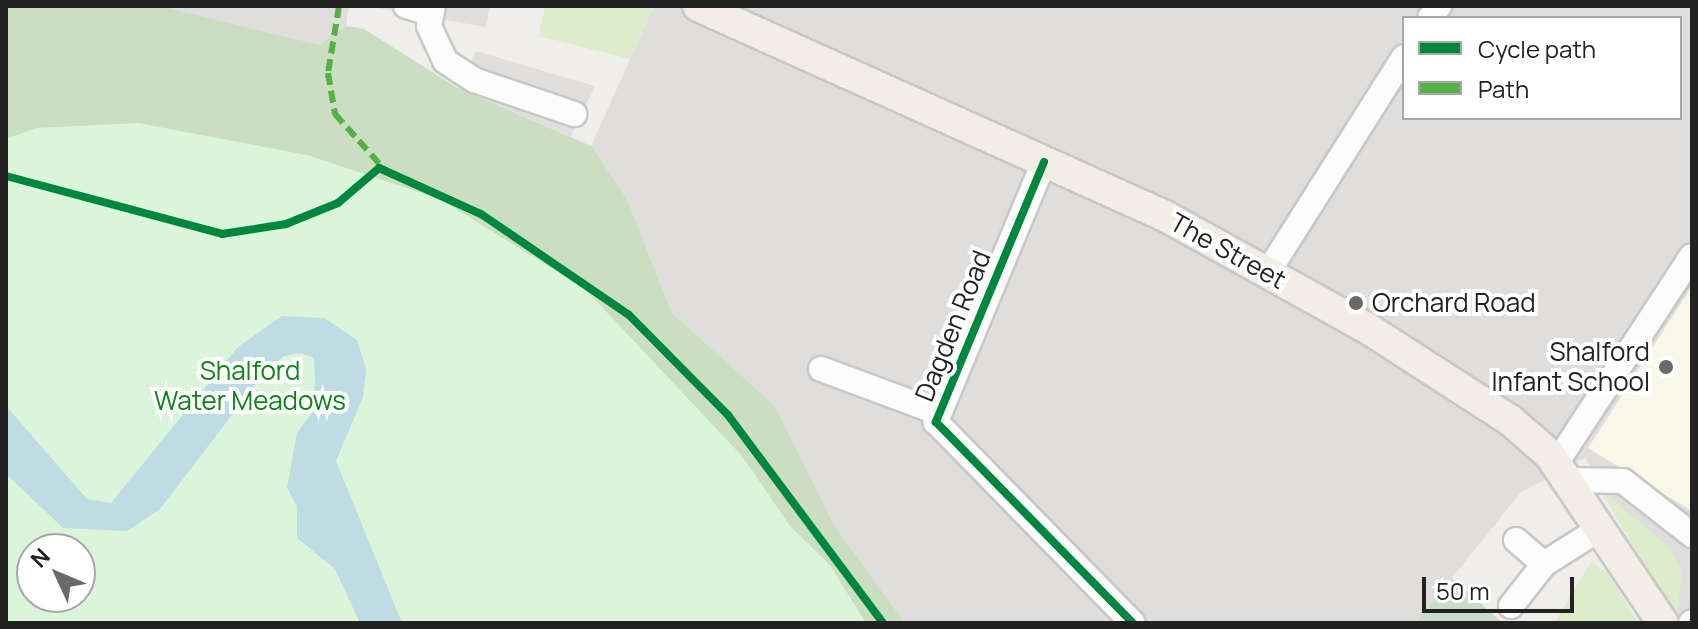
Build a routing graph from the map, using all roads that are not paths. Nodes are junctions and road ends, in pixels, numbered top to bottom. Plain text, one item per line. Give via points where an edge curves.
1 (406, 6) edge
2 (698, 6) edge
3 (432, 10) edge
4 (1402, 60) edge
5 (574, 114) dead end
6 (1044, 162) junction
7 (1692, 256) edge
8 (1268, 272) junction
9 (821, 369) dead end
10 (937, 412) junction
11 (1564, 471) junction
12 (1601, 528) junction
13 (1692, 535) edge
14 (1516, 540) dead end
15 (1544, 564) junction
16 (1511, 606) dead end
17 (1133, 623) edge
18 (1663, 623) edge

1 - 3 street
2 - 6 main road, The Street
3 - 5 street via 429,26 445,61 474,80
4 - 8 street
6 - 8 main road, The Street
6 - 10 street, Dagden Road
7 - 11 street
8 - 11 main road, The Street via 1510,420
9 - 10 street
10 - 17 street, Dagden Road via 949,443
11 - 12 main road, The Street
11 - 13 street via 1623,481
12 - 15 street
12 - 18 main road, The Street
14 - 15 street
15 - 16 street

